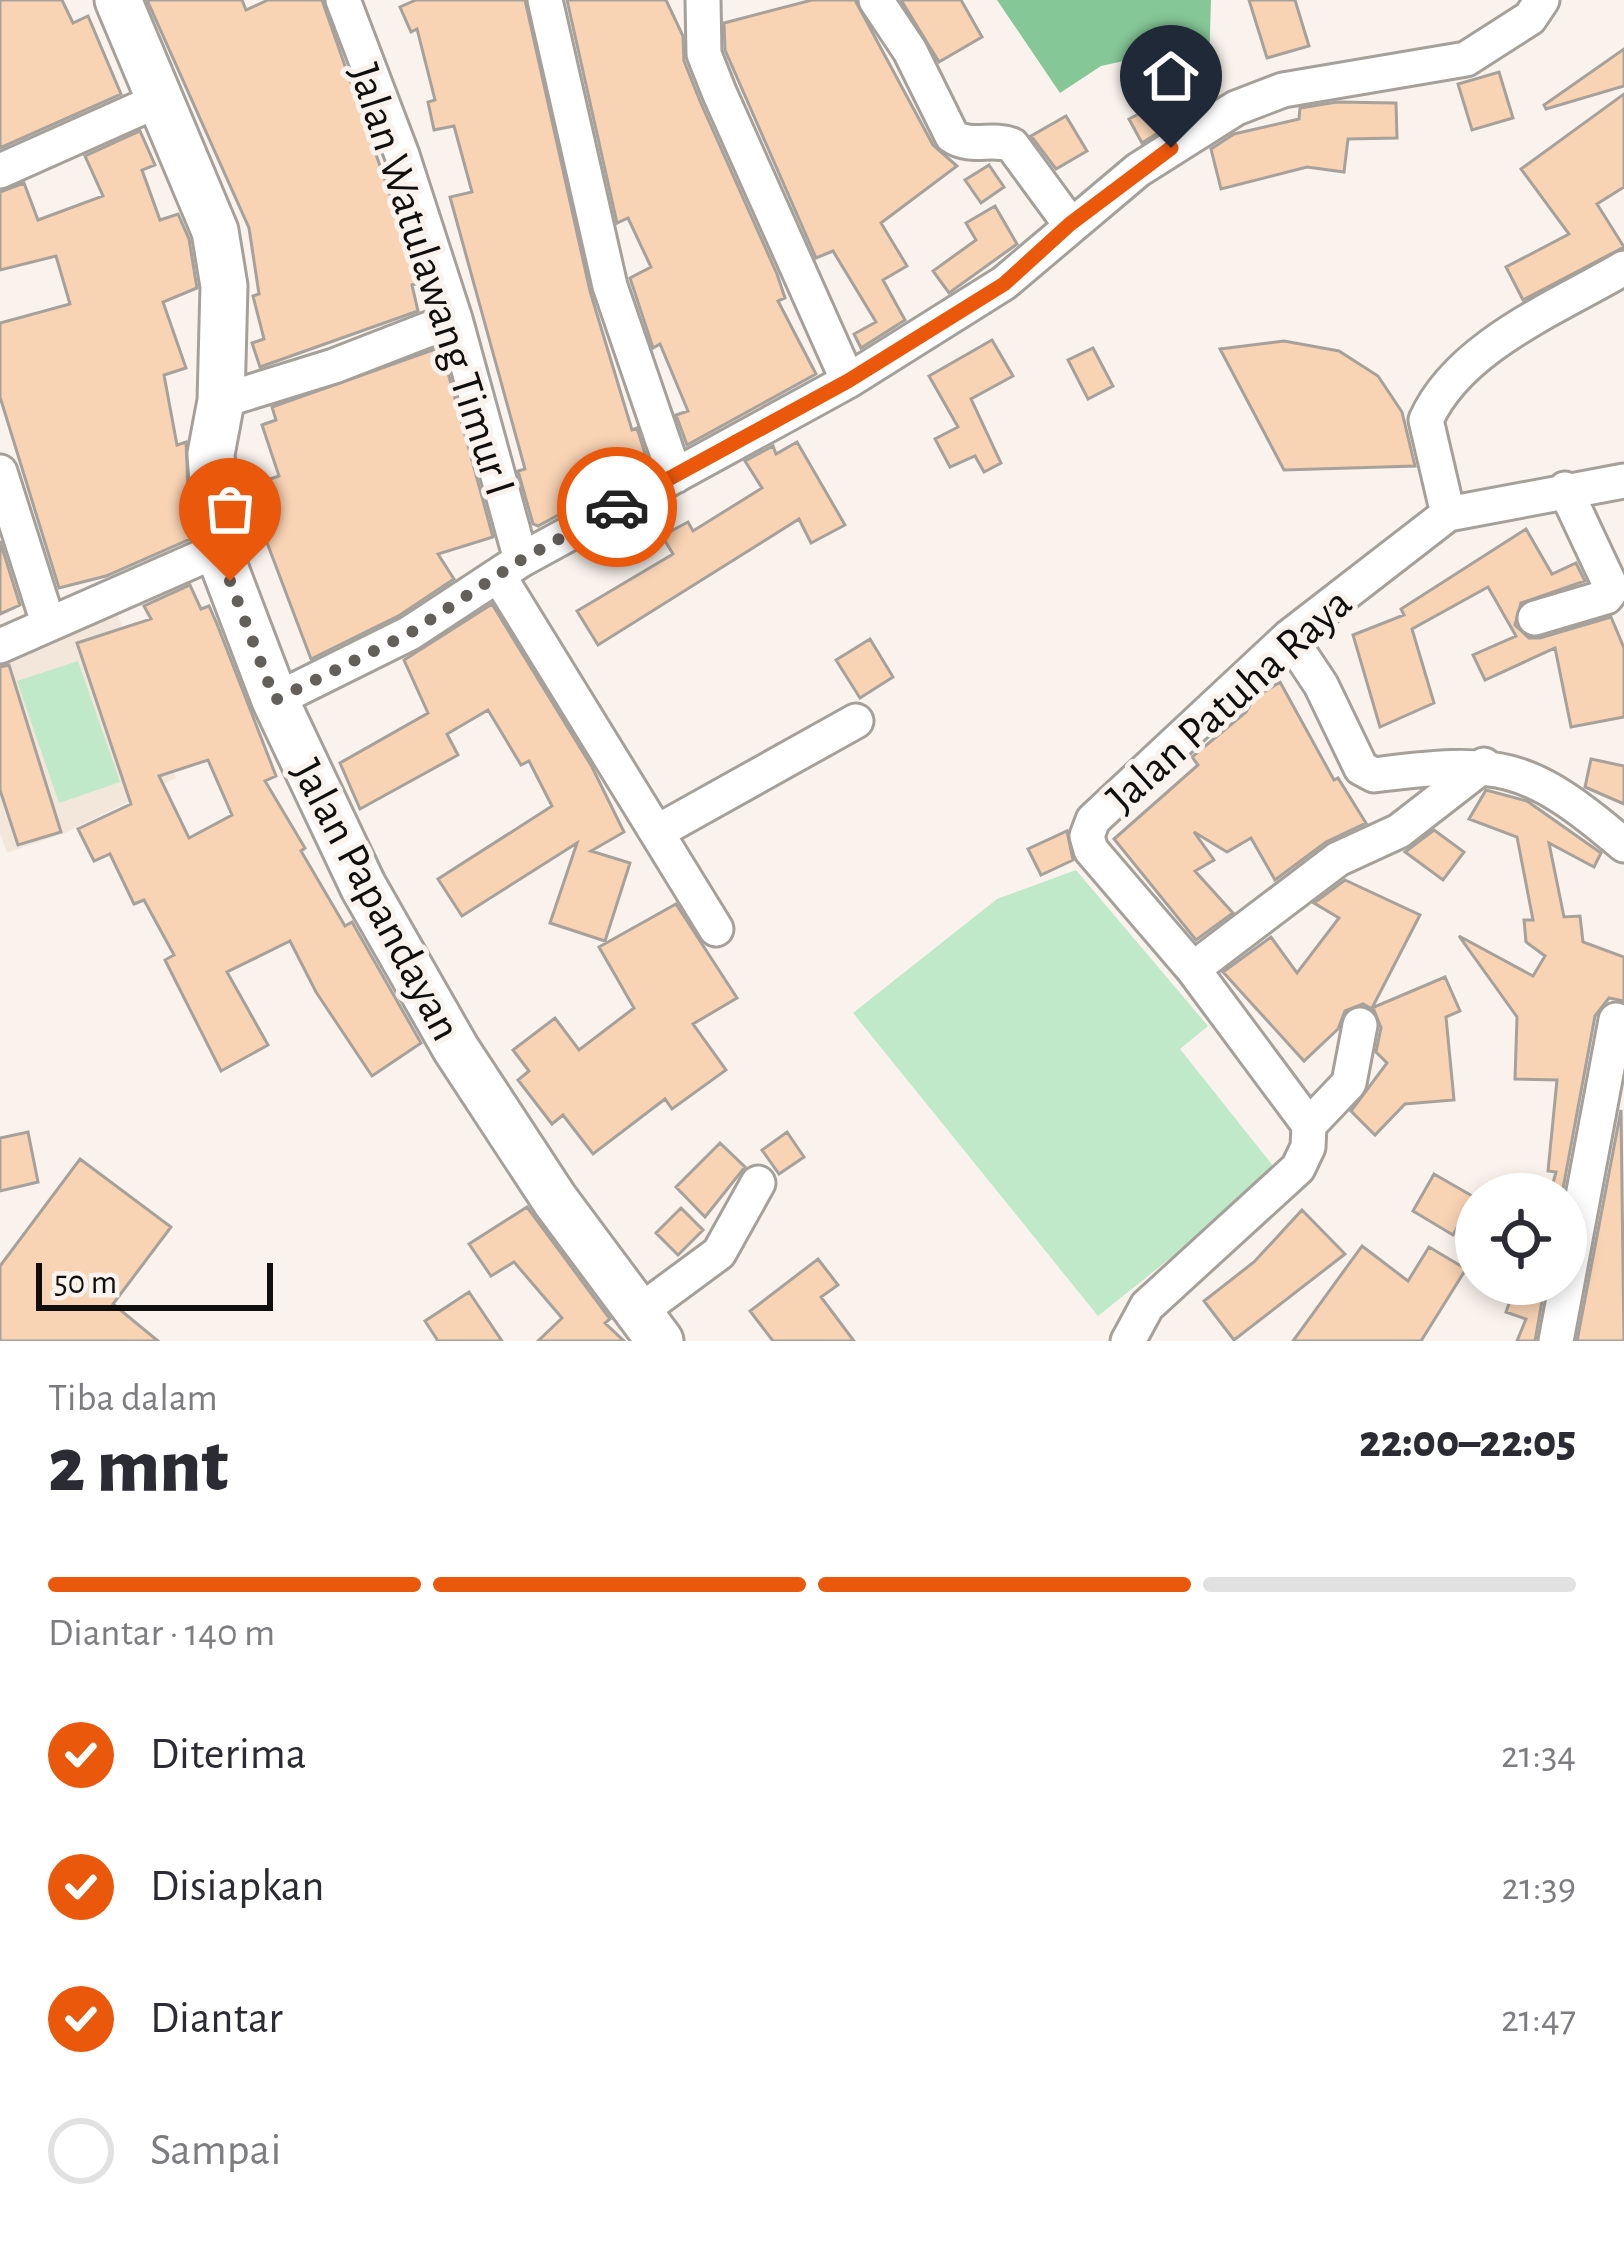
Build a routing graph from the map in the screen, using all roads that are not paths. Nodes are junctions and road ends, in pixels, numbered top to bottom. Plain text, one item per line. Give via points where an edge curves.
1 (118, 0) edge
2 (343, 0) edge
3 (545, 0) edge
4 (876, 0) edge
5 (1542, 0) edge
6 (707, 2) edge
7 (158, 100) junction
8 (0, 171) edge
9 (1070, 224) junction
10 (1624, 268) edge
11 (455, 319) junction
12 (848, 381) junction
13 (221, 401) junction
14 (0, 472) edge
15 (675, 476) junction
16 (1624, 481) edge
17 (1565, 489) junction
18 (1448, 514) junction
19 (218, 550) junction
20 (510, 569) junction
21 (1535, 618) dead end
22 (48, 623) junction
23 (1289, 637) junction
24 (0, 646) edge
25 (275, 700) junction
26 (856, 721) dead end
27 (1484, 765) junction
28 (657, 832) junction
29 (1624, 845) edge
30 (716, 929) dead end
31 (1193, 969) junction
32 (1616, 1020) dead end
33 (1360, 1025) dead end
34 (1309, 1125) junction
35 (758, 1183) dead end
36 (650, 1326) edge
37 (1128, 1341) edge
38 (1556, 1341) edge

1 - 7 main road, Jalan Papandayan
2 - 11 street, Jalan Watulawang Timur I
3 - 15 street via 610,286
4 - 9 street via 952,136 1012,146
5 - 9 street via 1531,18 1466,59 1259,96 1138,170
6 - 12 street via 704,54
7 - 8 street
7 - 13 main road, Jalan Papandayan via 215,231 224,286
9 - 12 street via 1004,284
10 - 18 street via 1499,343 1445,387 1426,420
11 - 13 street
11 - 20 street, Jalan Watulawang Timur I
12 - 15 street
13 - 19 main road, Jalan Papandayan via 211,454
14 - 22 street
15 - 20 street
16 - 17 street
17 - 18 street
17 - 21 street via 1612,589
18 - 23 street, Jalan Patuha Raya
19 - 22 street
19 - 25 main road, Jalan Papandayan
20 - 25 street via 410,633
20 - 28 street, Jalan Watulawang Timur I
22 - 24 street
23 - 27 street via 1361,768 1373,775
23 - 31 street, Jalan Patuha Raya via 1093,820 1087,836
25 - 36 main road, Jalan Papandayan via 363,886 456,1049
26 - 28 street
27 - 29 street via 1535,777
27 - 31 street via 1399,832 1338,859
28 - 30 street, Jalan Watulawang Timur I
31 - 34 street, Jalan Patuha Raya
32 - 38 street
33 - 34 street via 1349,1083
34 - 37 street via 1298,1168 1147,1306
35 - 36 street via 718,1253

